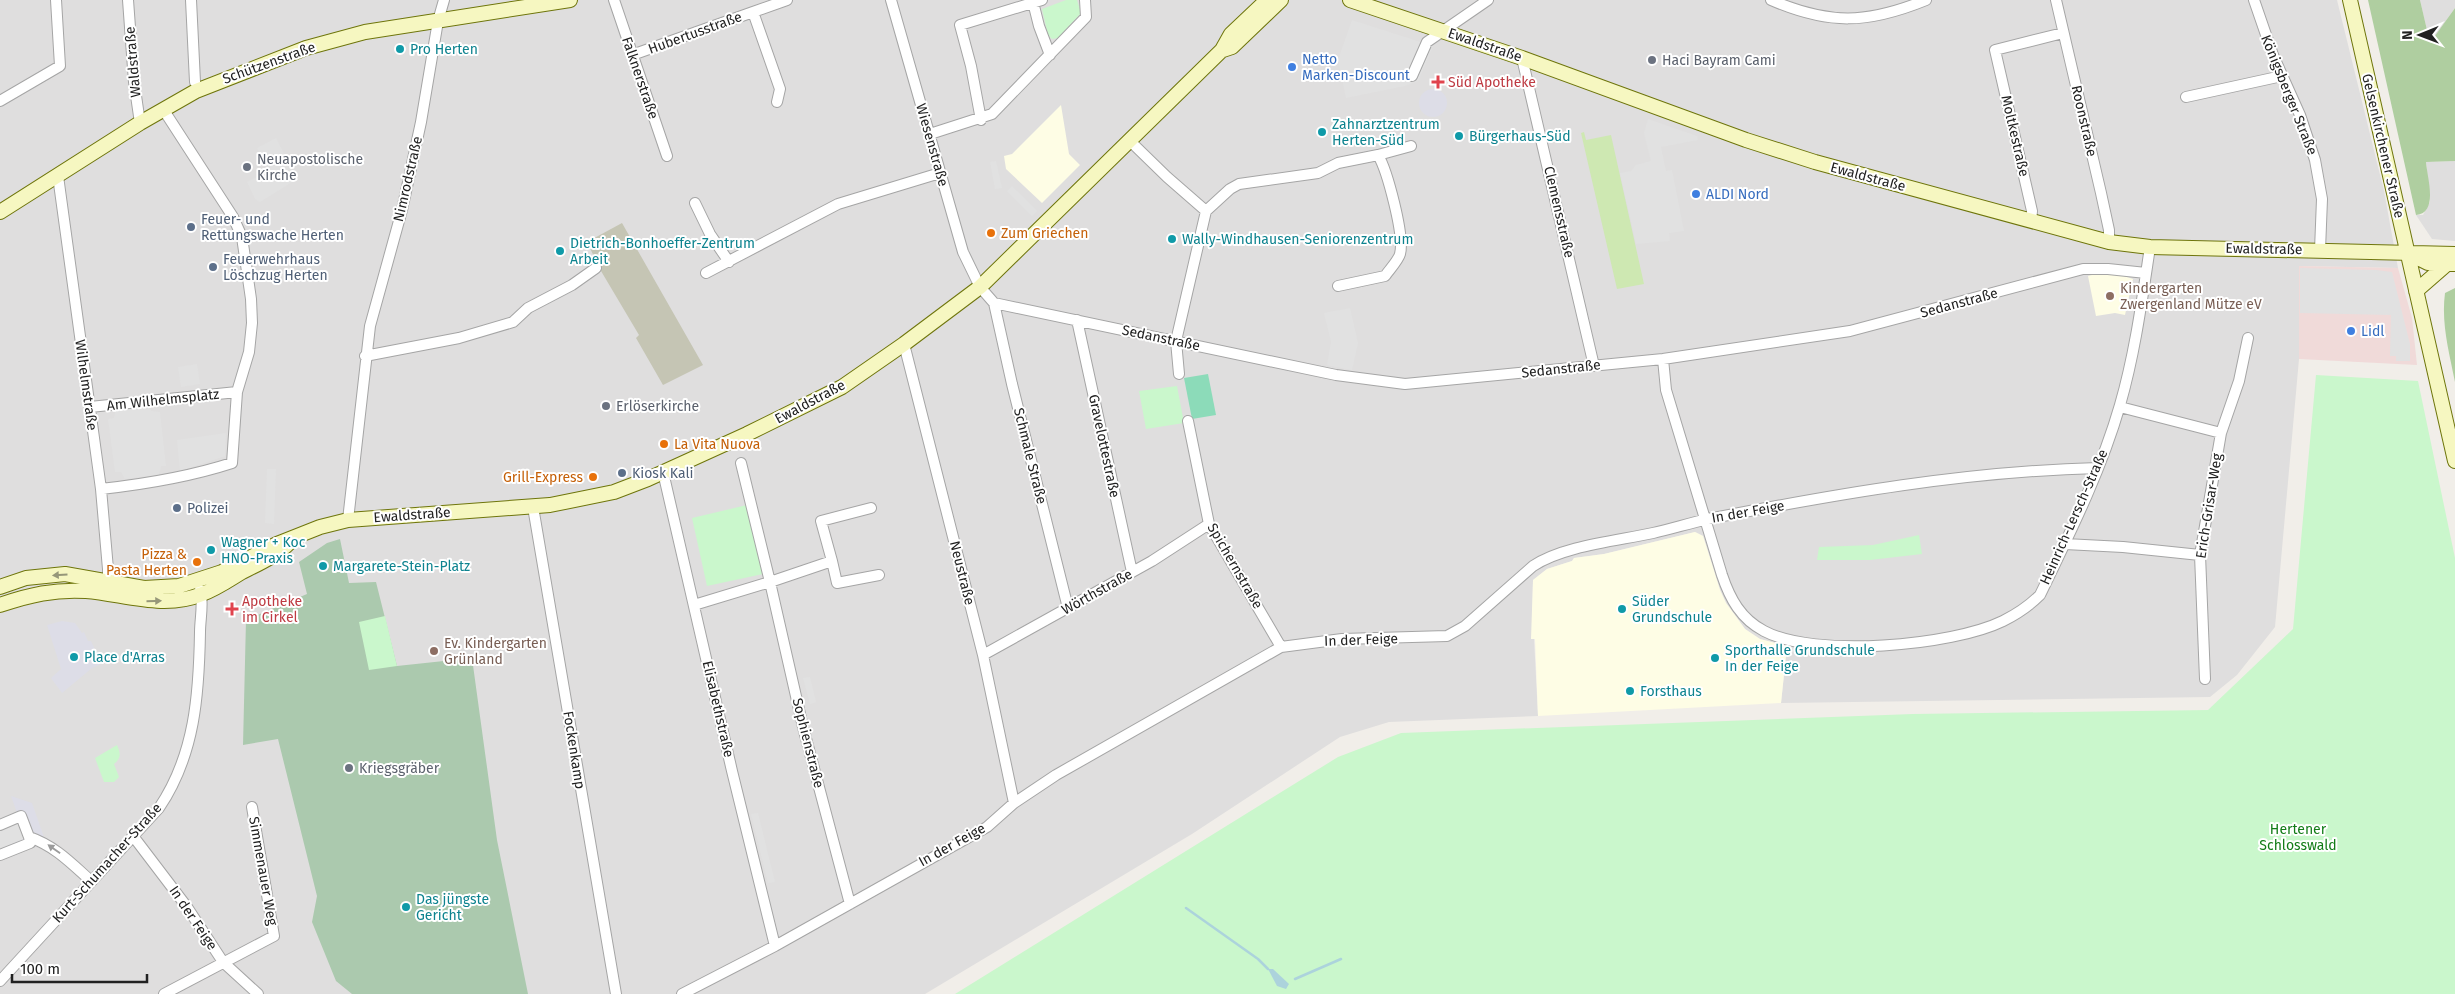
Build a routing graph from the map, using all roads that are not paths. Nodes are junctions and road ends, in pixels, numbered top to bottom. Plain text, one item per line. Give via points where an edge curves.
1 (56, 0) edge
2 (128, 0) edge
3 (191, 0) edge
4 (444, 0) edge
5 (570, 0) edge
6 (614, 0) edge
7 (787, 0) edge
8 (891, 0) edge
9 (1085, 0) edge
10 (1267, 0) edge
11 (1281, 0) edge
12 (1350, 0) edge
13 (1488, 0) edge
14 (1771, 0) edge
15 (1926, 0) edge
16 (2056, 0) edge
17 (2254, 0) edge
18 (2350, 0) edge
19 (1034, 1) edge
20 (753, 12) junction
21 (438, 21) junction
22 (1444, 31) junction
23 (2063, 33) junction
24 (1222, 50) junction
25 (632, 55) junction
26 (1050, 55) junction
27 (1522, 58) junction
28 (1412, 76) dead end
29 (2282, 76) junction
30 (195, 82) dead end
31 (2186, 97) dead end
32 (0, 102) edge
33 (777, 102) dead end
34 (163, 109) junction
35 (981, 120) junction
36 (140, 123) junction
37 (930, 134) junction
38 (1130, 140) junction
39 (1411, 146) dead end
40 (1378, 155) junction
41 (667, 156) dead end
42 (940, 173) junction
43 (58, 176) junction
44 (695, 203) dead end
45 (1206, 211) junction
46 (0, 212) edge
47 (2031, 221) junction
48 (2108, 242) junction
49 (2150, 247) junction
50 (2320, 250) junction
51 (2407, 253) junction
52 (2452, 261) edge
53 (729, 262) junction
54 (596, 268) dead end
55 (706, 273) dead end
56 (2146, 273) junction
57 (1338, 286) dead end
58 (980, 287) junction
59 (2416, 291) junction
60 (994, 303) junction
61 (1077, 320) junction
62 (2248, 338) dead end
63 (1176, 341) junction
64 (904, 344) junction
65 (365, 356) junction
66 (1663, 359) junction
67 (1594, 366) junction
68 (1179, 374) dead end
69 (237, 392) junction
70 (90, 407) junction
71 (2120, 407) junction
72 (1188, 421) dead end
73 (2221, 433) junction
74 (2455, 461) edge
75 (741, 463) dead end
76 (2098, 468) junction
77 (663, 472) junction
78 (101, 489) junction
79 (533, 507) junction
80 (871, 508) dead end
81 (348, 520) junction
82 (1705, 520) junction
83 (1209, 524) junction
84 (2065, 544) junction
85 (2200, 556) junction
86 (832, 561) junction
87 (1132, 572) junction
88 (879, 575) dead end
89 (770, 582) junction
90 (0, 586) edge
91 (108, 588) junction
92 (200, 588) junction
93 (0, 605) edge
94 (694, 605) junction
95 (1068, 608) junction
96 (1281, 647) junction
97 (983, 655) junction
98 (2205, 679) dead end
99 (1014, 803) junction
100 (252, 807) dead end
101 (0, 825) edge
102 (134, 836) junction
103 (29, 838) junction
104 (0, 855) edge
105 (91, 881) junction
106 (850, 904) junction
107 (775, 946) junction
108 (223, 962) junction
109 (0, 981) edge
110 (164, 994) edge
111 (258, 994) edge
112 (616, 994) edge
113 (682, 994) edge

1 - 32 street via 60,66
2 - 36 street, Waldstraße
3 - 30 street
4 - 21 street, Nimrodstraße
5 - 21 main road, Schützenstraße
6 - 25 street, Falknerstraße
7 - 20 street
8 - 37 street, Wiesenstraße
9 - 26 street via 1086,17
10 - 24 main road, Ewaldstraße via 1232,34
11 - 24 main road, Ewaldstraße via 1232,47
12 - 22 main road, Ewaldstraße
13 - 22 street
14 - 15 street via 1798,12 1824,18 1854,19
16 - 23 street, Roonstraße
17 - 29 street, Königsberger Straße
18 - 51 main road, Gelsenkirchener Straße
19 - 26 street
19 - 35 street via 960,25
20 - 25 street, Hubertusstraße
20 - 33 street, Hubertusstraße via 780,89
21 - 34 main road, Schützenstraße via 338,38 244,71
21 - 65 street, Nimrodstraße via 408,182 376,300
22 - 27 main road, Ewaldstraße
22 - 28 street via 1426,42
23 - 47 street, Moltkestraße via 1995,50 2032,211
23 - 48 street, Roonstraße via 2109,230
24 - 38 main road, Ewaldstraße
25 - 41 street, Falknerstraße
26 - 35 street via 992,114
27 - 47 main road, Ewaldstraße via 1746,140
27 - 67 street, Clemensstraße
29 - 31 street
29 - 50 street, Königsberger Straße via 2300,115 2318,175 2322,211
34 - 36 main road, Schützenstraße
34 - 69 street via 233,217 242,237 252,324 249,352
35 - 37 street
36 - 43 main road, Schützenstraße
37 - 42 street, Wiesenstraße
38 - 45 street via 1167,178
38 - 58 main road, Ewaldstraße
39 - 40 street
40 - 45 street via 1338,164 1318,173 1239,184
40 - 57 street via 1384,164 1399,225 1400,253 1385,276
42 - 53 street via 838,204
42 - 58 street, Wiesenstraße via 963,252
43 - 46 main road, Schützenstraße
43 - 70 street, Wilhelmstraße
44 - 53 street
45 - 63 street
47 - 48 main road, Ewaldstraße
48 - 49 main road, Ewaldstraße
49 - 50 main road, Ewaldstraße
49 - 56 street, Heinrich-Lersch-Straße
50 - 51 main road, Ewaldstraße
51 - 52 main road, Ewaldstraße via 2428,263
51 - 59 main road, Gelsenkirchener Straße
52 - 59 main road
53 - 55 street
54 - 65 street via 528,308 514,322 459,338
56 - 66 street, Sedanstraße via 2083,269 1850,331
56 - 71 street, Heinrich-Lersch-Straße
58 - 60 street
58 - 64 main road, Ewaldstraße
59 - 74 main road, Gelsenkirchener Straße
60 - 61 street, Sedanstraße
60 - 95 street, Schmale Straße
61 - 63 street, Sedanstraße
61 - 87 street, Gravelottestraße
62 - 73 street, Erich-Grisar-Weg via 2239,381
63 - 67 street, Sedanstraße via 1350,378 1405,384
63 - 68 street
64 - 77 main road, Ewaldstraße via 808,406
64 - 97 street, Neustraße
65 - 81 street, Nimrodstraße
66 - 67 street, Sedanstraße
66 - 82 street, Heinrich-Lersch-Straße via 1666,390
69 - 70 street, Am Wilhelmsplatz
69 - 78 street via 232,463 175,478
70 - 78 street, Wilhelmstraße
71 - 73 street
71 - 76 street, Heinrich-Lersch-Straße
72 - 83 street, Spichernstraße
73 - 85 street, Erich-Grisar-Weg
75 - 89 street, Sophienstraße
76 - 82 street, In der Feige via 1969,475
76 - 84 street, Heinrich-Lersch-Straße
77 - 79 main road, Ewaldstraße via 614,492
77 - 94 street, Elisabethstraße
78 - 91 street, Wilhelmstraße
79 - 81 main road, Ewaldstraße
79 - 112 street, Fockenkamp
80 - 86 street via 821,521
81 - 92 main road, Ewaldstraße via 320,527 258,552
82 - 84 street, Heinrich-Lersch-Straße via 1726,589 1744,617 1763,631 1791,642 1838,648 1919,642 2002,622 2027,608 2040,595
82 - 96 street, In der Feige via 1552,555 1533,566 1465,626 1447,636 1342,639
83 - 87 street, Wörthstraße
83 - 96 street, Spichernstraße
84 - 85 street
85 - 98 street, Erich-Grisar-Weg
86 - 88 street via 837,583
86 - 89 street
87 - 95 street, Wörthstraße
89 - 94 street
89 - 106 street, Sophienstraße via 801,718
91 -> 90 main road via 65,574 26,578
91 - 92 main road, Ewaldstraße
91 - 93 main road via 87,592 47,592
92 - 102 street, Kurt-Schumacher-Straße via 198,696 191,738 168,794
94 - 107 street, Elisabethstraße
95 - 97 street, Wörthstraße
96 - 99 street, In der Feige via 1089,756
97 - 99 street, Neustraße
99 - 106 street, In der Feige via 987,827
100 - 108 street, Simmenauer Weg via 274,936
101 - 103 street via 21,816
102 - 105 street, Kurt-Schumacher-Straße
102 - 108 street, In der Feige
103 - 104 street via 30,843
105 -> 103 street via 59,851
105 - 109 street, Kurt-Schumacher-Straße
106 - 107 street, In der Feige
107 - 113 street, In der Feige
108 - 110 street
108 - 111 street, In der Feige

